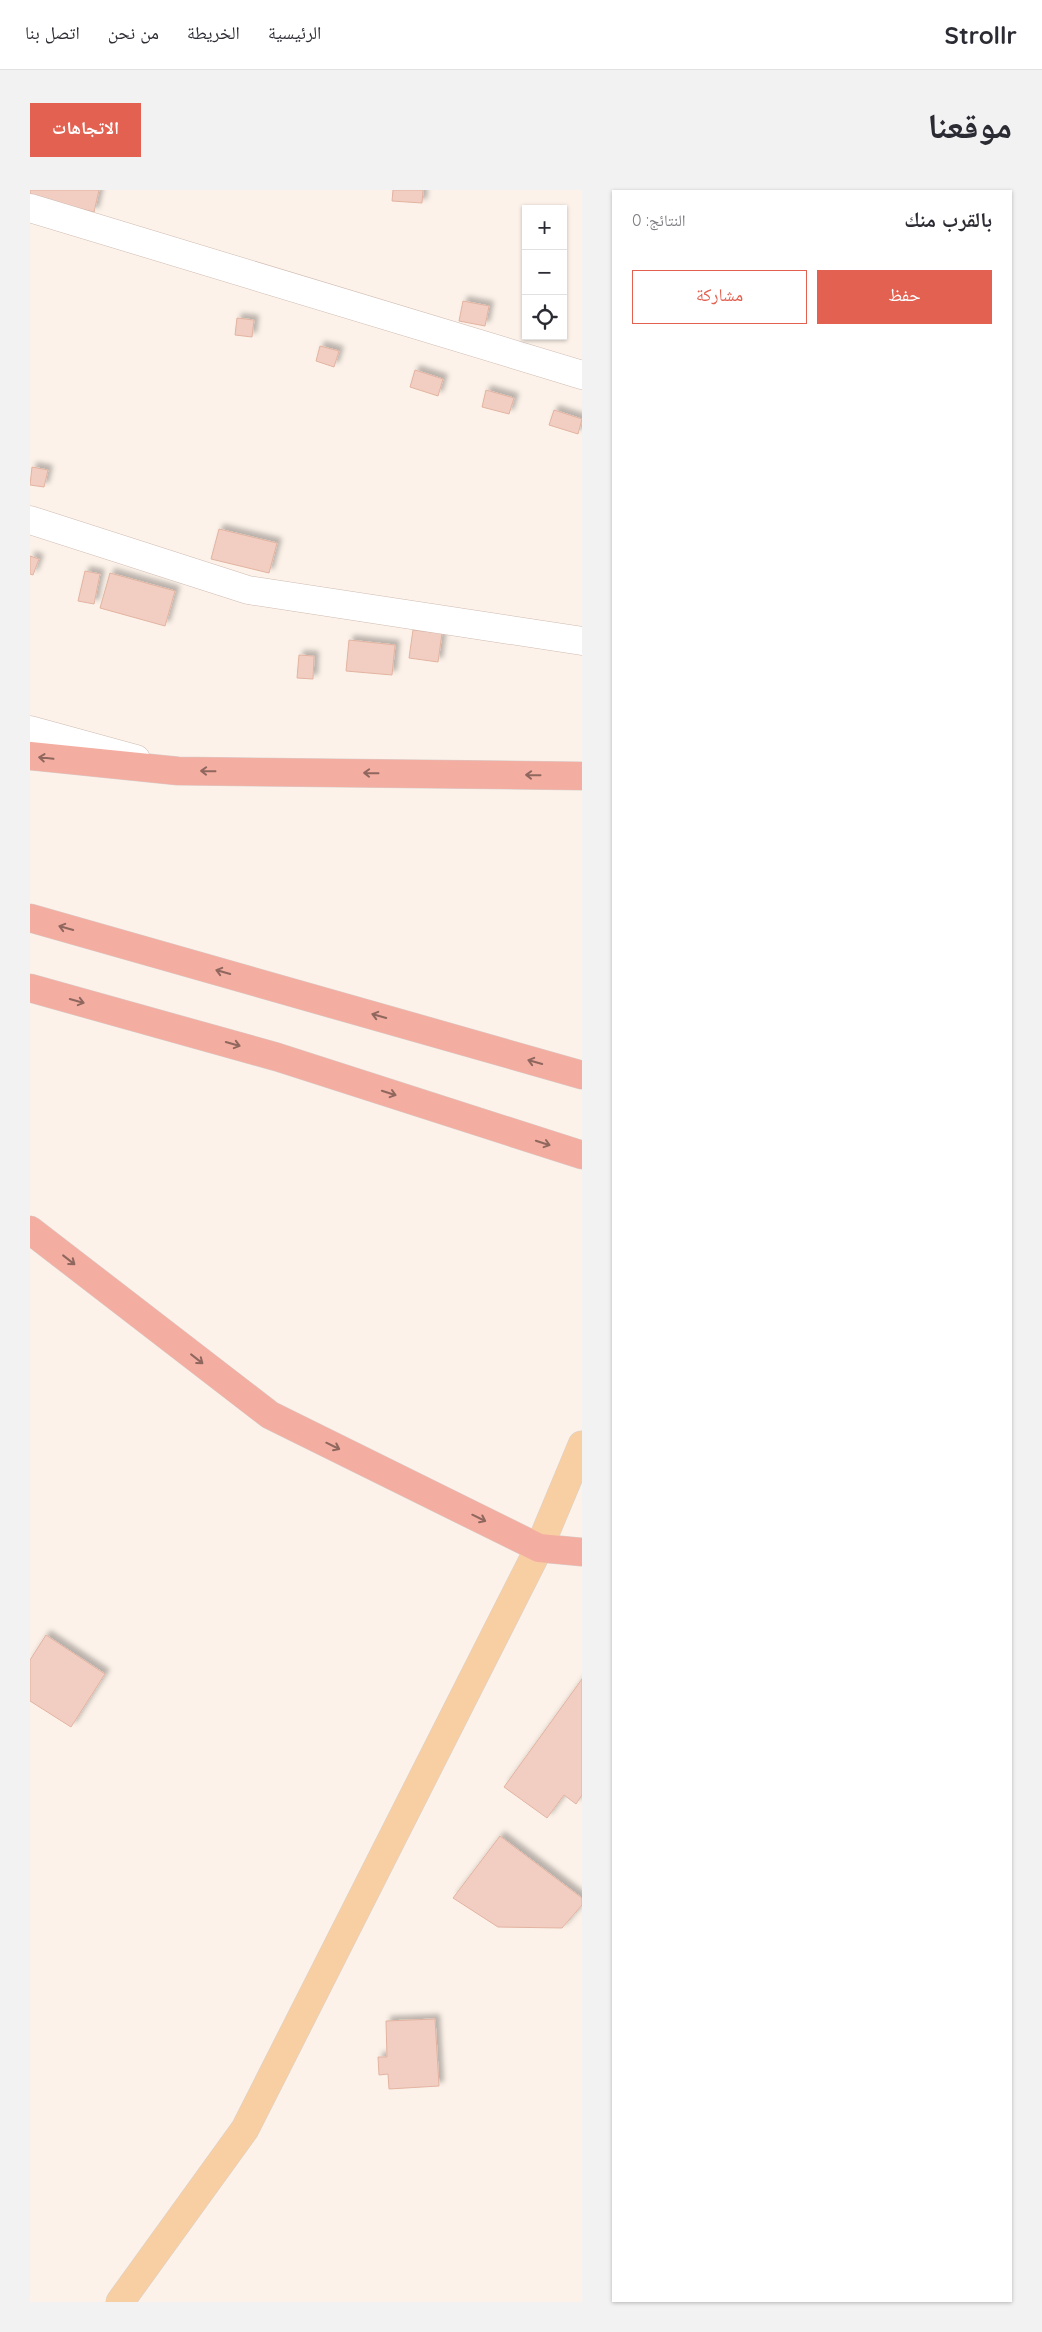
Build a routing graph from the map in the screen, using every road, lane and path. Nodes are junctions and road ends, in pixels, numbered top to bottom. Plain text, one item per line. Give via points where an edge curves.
1 (30, 208) edge
2 (582, 375) edge
3 (30, 520) edge
4 (582, 641) edge
5 (30, 730) edge
6 (30, 756) edge
7 (178, 770) junction
8 (582, 776) edge
9 (30, 918) edge
10 (30, 988) edge
11 (582, 1075) edge
12 (582, 1155) edge
13 (30, 1230) edge
14 (582, 1445) edge
15 (539, 1548) junction
16 (582, 1552) edge
17 (120, 2302) edge

1 - 2 street
3 - 4 street via 248,590
5 - 7 street
7 -> 6 highway
8 -> 7 highway
11 -> 9 highway
10 -> 12 highway via 277,1056
13 -> 15 highway via 270,1415
14 - 15 main road
15 - 16 highway
15 - 17 main road via 245,2128

